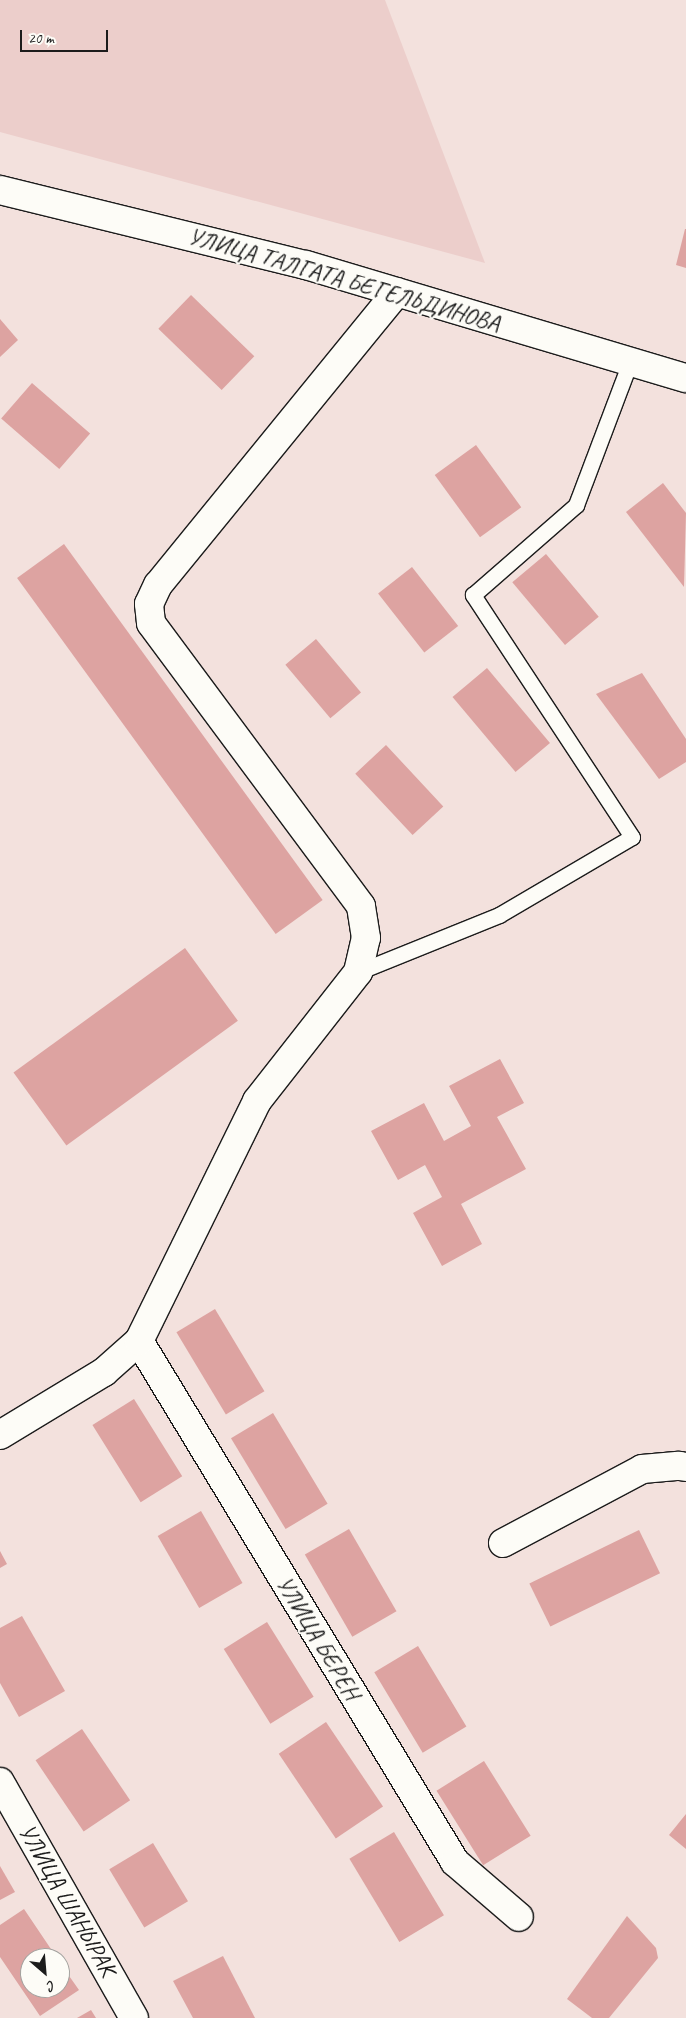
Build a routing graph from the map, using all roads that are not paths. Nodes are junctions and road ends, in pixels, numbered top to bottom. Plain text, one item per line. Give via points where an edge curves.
1 (0, 190) edge
2 (397, 292) junction
3 (630, 362) junction
4 (686, 378) edge
5 (358, 972) junction
6 (138, 1341) junction
7 (0, 1435) edge
8 (686, 1467) edge
9 (503, 1542) dead end
10 (0, 1782) edge
11 (519, 1917) dead end
12 (134, 2018) edge

1 - 2 street, УЛИЦА ТАЛГАТА БЕГЕЛЬДИНОВА via 306,265
2 - 3 street, УЛИЦА ТАЛГАТА БЕГЕЛЬДИНОВА
2 - 5 street via 158,585 149,604 151,623 361,906 366,938
3 - 4 street, УЛИЦА ТАЛГАТА БЕГЕЛЬДИНОВА
3 - 5 lane via 576,505 473,595 632,837 500,915
5 - 6 street via 257,1102
6 - 7 street via 104,1372
6 - 11 street, УЛИЦА БЕРЕН via 455,1862
8 - 9 street via 642,1469
10 - 12 street, УЛИЦА ШАНЫРАК

